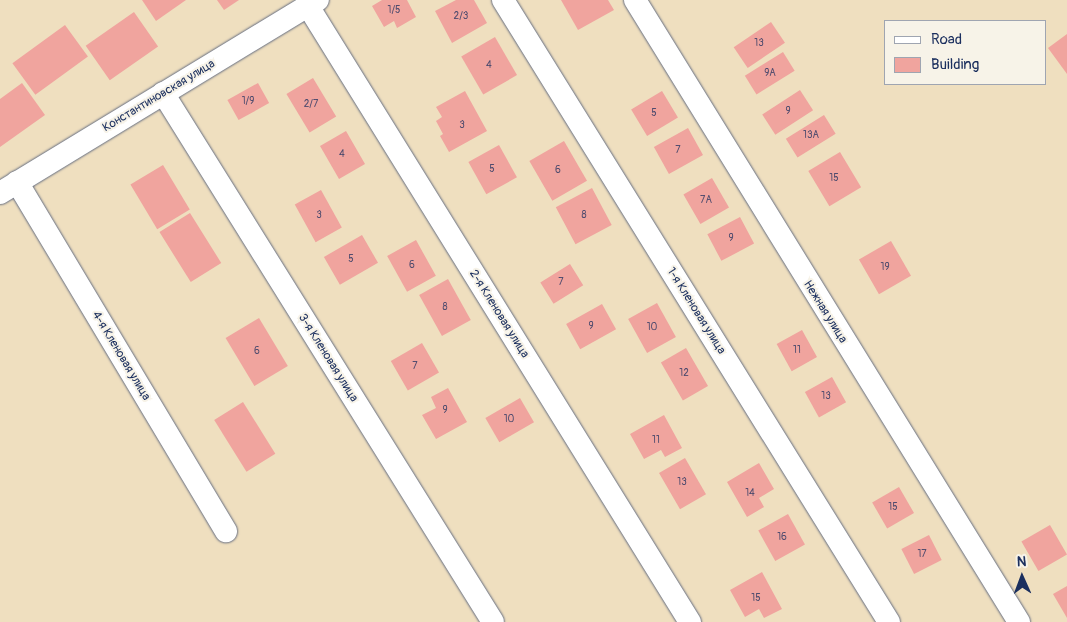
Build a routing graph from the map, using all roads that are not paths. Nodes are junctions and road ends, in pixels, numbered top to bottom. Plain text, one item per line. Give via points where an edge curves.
1 (503, 0) edge
2 (635, 0) edge
3 (313, 3) edge
4 (163, 93) junction
5 (8, 188) edge
6 (226, 530) dead end
7 (493, 622) edge
8 (690, 622) edge
9 (889, 622) edge
10 (1020, 622) edge

1 - 9 street, 1-я Кленовая улица
2 - 10 street, Нежная улица
3 - 4 street, Константиновская улица
3 - 8 street, 2-я Кленовая улица
4 - 5 street, Константиновская улица
4 - 7 street, 3-я Кленовая улица
5 - 6 street, 4-я Кленовая улица

